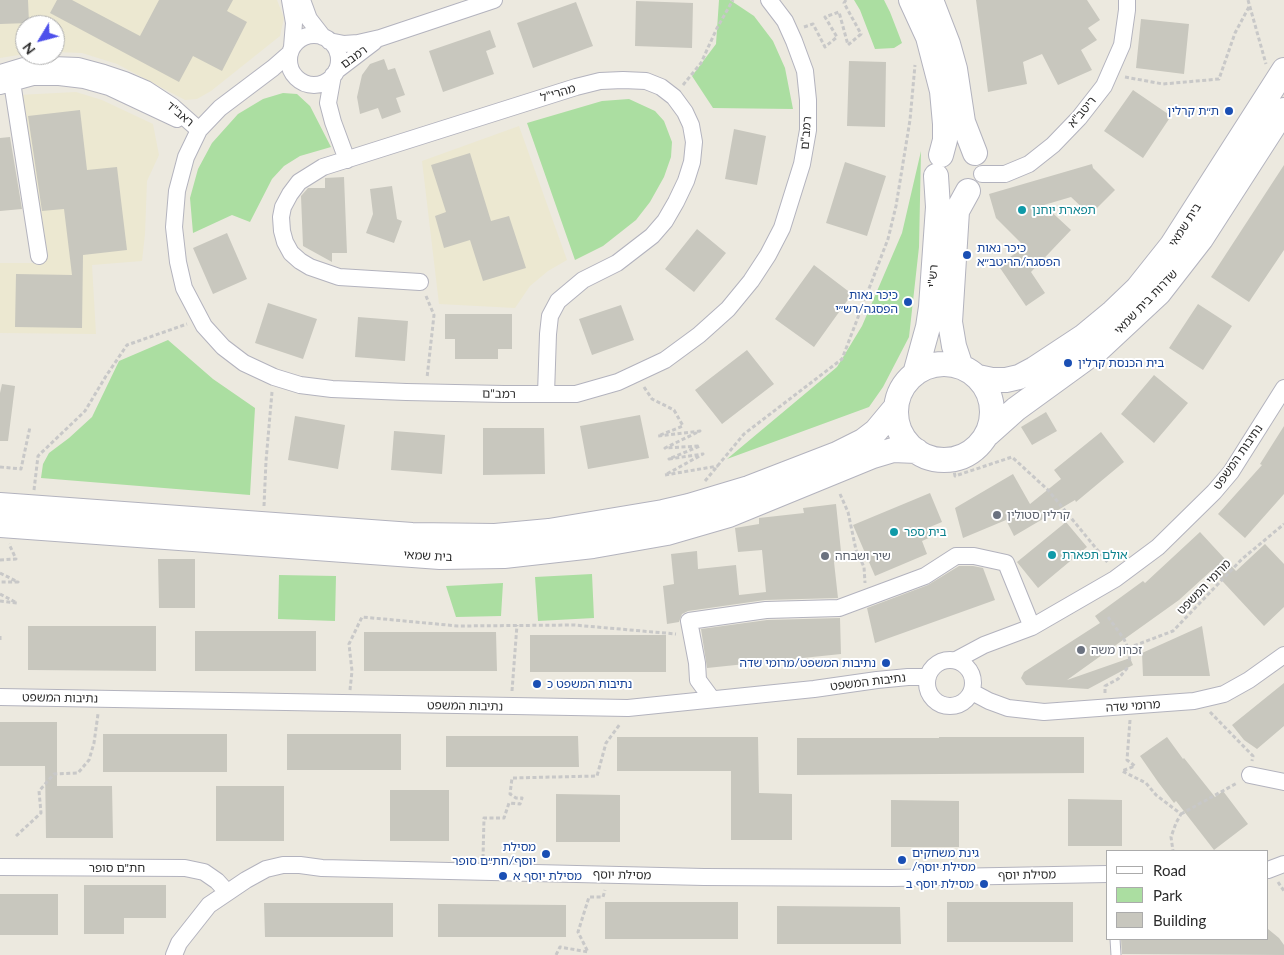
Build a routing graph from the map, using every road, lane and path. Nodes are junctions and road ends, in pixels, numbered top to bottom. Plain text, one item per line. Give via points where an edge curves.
1 (290, 0) edge
2 (302, 0) edge
3 (494, 0) edge
4 (733, 0) edge
5 (768, 0) edge
6 (846, 0) edge
7 (910, 0) edge
8 (931, 0) edge
9 (1126, 0) edge
10 (1248, 0) edge
11 (1250, 5) junction
12 (790, 32) junction
13 (380, 38) junction
14 (326, 39) junction
15 (291, 50) junction
16 (915, 62) dead end
17 (1275, 69) edge
18 (334, 73) junction
19 (1109, 74) junction
20 (4, 80) edge
21 (301, 81) junction
22 (254, 83) junction
23 (674, 97) junction
24 (1284, 110) edge
25 (333, 122) junction
26 (199, 130) junction
27 (347, 160) junction
28 (939, 165) junction
29 (975, 173) junction
30 (39, 256) dead end
31 (420, 282) joint
32 (200, 319) junction
33 (969, 372) junction
34 (636, 374) junction
35 (915, 374) junction
36 (274, 377) junction
37 (1284, 388) edge
38 (426, 392) junction
39 (546, 394) junction
40 (896, 407) junction
41 (30, 427) dead end
42 (988, 434) junction
43 (917, 452) junction
44 (952, 460) junction
45 (841, 461) junction
46 (718, 466) junction
47 (0, 467) edge
48 (703, 484) dead end
49 (33, 493) dead end
50 (840, 494) dead end
51 (0, 505) edge
52 (264, 509) dead end
53 (1284, 524) edge
54 (0, 525) edge
55 (0, 560) edge
56 (0, 573) edge
57 (1119, 576) junction
58 (0, 582) edge
59 (0, 594) edge
60 (866, 598) junction
61 (0, 602) edge
62 (1108, 617) dead end
63 (689, 621) junction
64 (517, 625) junction
65 (1032, 627) junction
66 (0, 636) edge
67 (0, 641) edge
68 (1128, 648) junction
69 (1284, 654) edge
70 (956, 660) junction
71 (1130, 662) dead end
72 (1128, 668) dead end
73 (928, 677) junction
74 (972, 692) junction
75 (0, 697) edge
76 (100, 698) junction
77 (712, 699) junction
78 (1199, 700) junction
79 (349, 703) junction
80 (510, 706) junction
81 (1131, 706) junction
82 (1106, 708) junction
83 (606, 743) dead end
84 (1250, 775) junction
85 (1284, 782) edge
86 (1181, 814) junction
87 (16, 836) dead end
88 (1173, 850) edge
89 (1284, 864) edge
90 (0, 867) edge
91 (1269, 870) edge
92 (483, 871) junction
93 (1106, 874) edge
94 (610, 875) junction
95 (227, 892) junction
96 (1115, 940) edge
97 (174, 955) edge
98 (556, 955) edge
99 (1116, 955) edge

1 - 15 street via 294,22
2 - 14 street via 309,19
3 - 13 street
4 - 23 path via 701,63
5 - 12 street, רמב"ם
6 - 12 path via 844,3 860,34 848,45 839,12 825,17 837,37 825,47 813,24
7 - 28 street, רש"י via 928,37 942,91 945,140
8 - 29 street via 955,69
9 - 19 street, ריטב"א via 1122,45
10 - 11 path
11 - 17 path
11 - 19 path via 1235,33 1219,79 1163,84
12 - 34 street, רמב"ם via 805,71 808,130 802,164 782,228 764,262 728,309 664,360
13 - 14 street, רמבם via 344,44
13 - 18 street, רמבם
14 - 15 street via 311,35 304,37
14 - 18 street via 337,52 339,60
15 - 21 street via 291,70
15 - 22 street
16 - 46 path via 910,120 888,239 842,359 744,434
17 - 33 street, בית שמאי via 1172,245 1137,289 1057,356 1034,369 1012,378 992,380
18 - 21 street via 320,84
18 - 25 street via 328,103
19 - 29 street, ריטב"א via 1104,86 1079,118 1053,146 1029,164 1005,174
20 - 26 street, ראב"ד via 24,66 78,66 146,89
20 - 30 street, ראב"ד
21 - 22 street via 273,78
21 - 25 street via 325,107
22 - 26 street, רמב"ם via 220,108
23 - 27 street, מהרי"ל via 646,81 600,81
23 - 39 street, מהרי"ל via 685,112 693,134 692,162 686,181 665,221 652,236 617,263 583,280 558,301 550,316
24 - 42 street, שדרות בית שמאי via 1201,239 1159,293 1100,348 1016,409
25 - 27 street
26 - 32 street, רמב"ם via 186,157 174,227 184,288
27 - 31 street, מהרי"ל via 310,174 290,194 281,217 282,231 291,253 310,267 339,276
28 - 29 street via 947,150 962,147
28 - 29 street via 940,183 952,192 960,193
28 - 35 street, רש"י via 931,307
29 - 33 street, רש"י via 956,211 950,322 952,341
31 - 38 path via 434,315
32 - 36 street, רמב"ם via 223,347 244,363
32 - 49 path via 127,345 85,412 38,456
33 - 35 street via 948,363 933,364
33 - 42 street via 984,384 990,396 993,409
34 - 39 street, רמב"ם via 576,394
34 - 46 path via 652,399 674,410 683,426 658,436 700,431 665,448 700,446 669,459 703,454 665,475
35 - 40 street via 900,392
36 - 38 street, רמב"ם via 300,385 332,389
36 - 52 path
37 - 57 street, נתיבות המשפט via 1214,492 1158,547
38 - 39 street, רמב"ם
40 - 43 street via 902,436
40 - 45 street via 876,431
41 - 47 path via 22,469
42 - 44 street via 970,453
43 - 44 street via 932,459
43 - 45 street via 893,450
44 - 57 path via 955,476 1012,457 1048,490
45 - 51 street, בית שמאי via 689,506 636,518 496,536 412,535
45 - 54 street, בית שמאי via 755,506 697,525 593,546 504,556 432,557
46 - 48 path
50 - 60 path via 864,568
53 - 68 path, מרומי המשפט via 1242,559 1173,631
54 - 55 path via 16,559
56 - 58 path via 18,582
57 - 65 street, נתיבות המשפט
59 - 61 path via 18,604
60 - 63 street via 839,608 766,610
60 - 65 street via 925,576 956,556 974,556 1006,563
62 - 68 path
63 - 64 path via 676,634
63 - 77 street via 698,680
64 - 79 path via 458,626 362,616 348,644 352,670
64 - 80 path
65 - 70 street, נתיבות המשפט via 984,645
66 - 67 path
68 - 71 path
69 - 78 street, מרומי שדה via 1224,694
70 - 73 street via 940,662
70 - 74 street via 973,676
72 - 82 path via 1105,686
73 - 74 street via 928,690 932,697 945,706 962,704
73 - 77 street, נתיבות המשפט
74 - 82 street, מרומי שדה via 1008,708 1044,712
75 - 76 street, נתיבות המשפט
76 - 79 street, נתיבות המשפט
76 - 87 path via 89,760 78,774 54,774 39,791 41,813
77 - 80 street, נתיבות המשפט via 628,708
78 - 81 street, מרומי שדה
78 - 84 path via 1253,756
79 - 80 street, נתיבות המשפט
81 - 82 street, מרומי שדה
81 - 86 path via 1127,760 1135,766 1122,771 1146,783
83 - 92 path via 598,776 512,778 510,794 522,798 520,804 509,803 504,818 484,818
84 - 85 street
84 - 86 path
86 - 88 path via 1171,837
89 - 91 street
90 - 95 street, חת"ם סופר via 185,868 204,872
92 - 94 street, מסילת יוסף
92 - 95 street, מסילת יוסף via 283,865 266,870
93 - 94 street, מסילת יוסף via 892,878
94 - 98 path via 603,897 589,897 578,932 588,952 560,947
95 - 97 street, מסילת יוסף via 197,919
96 - 99 lane

